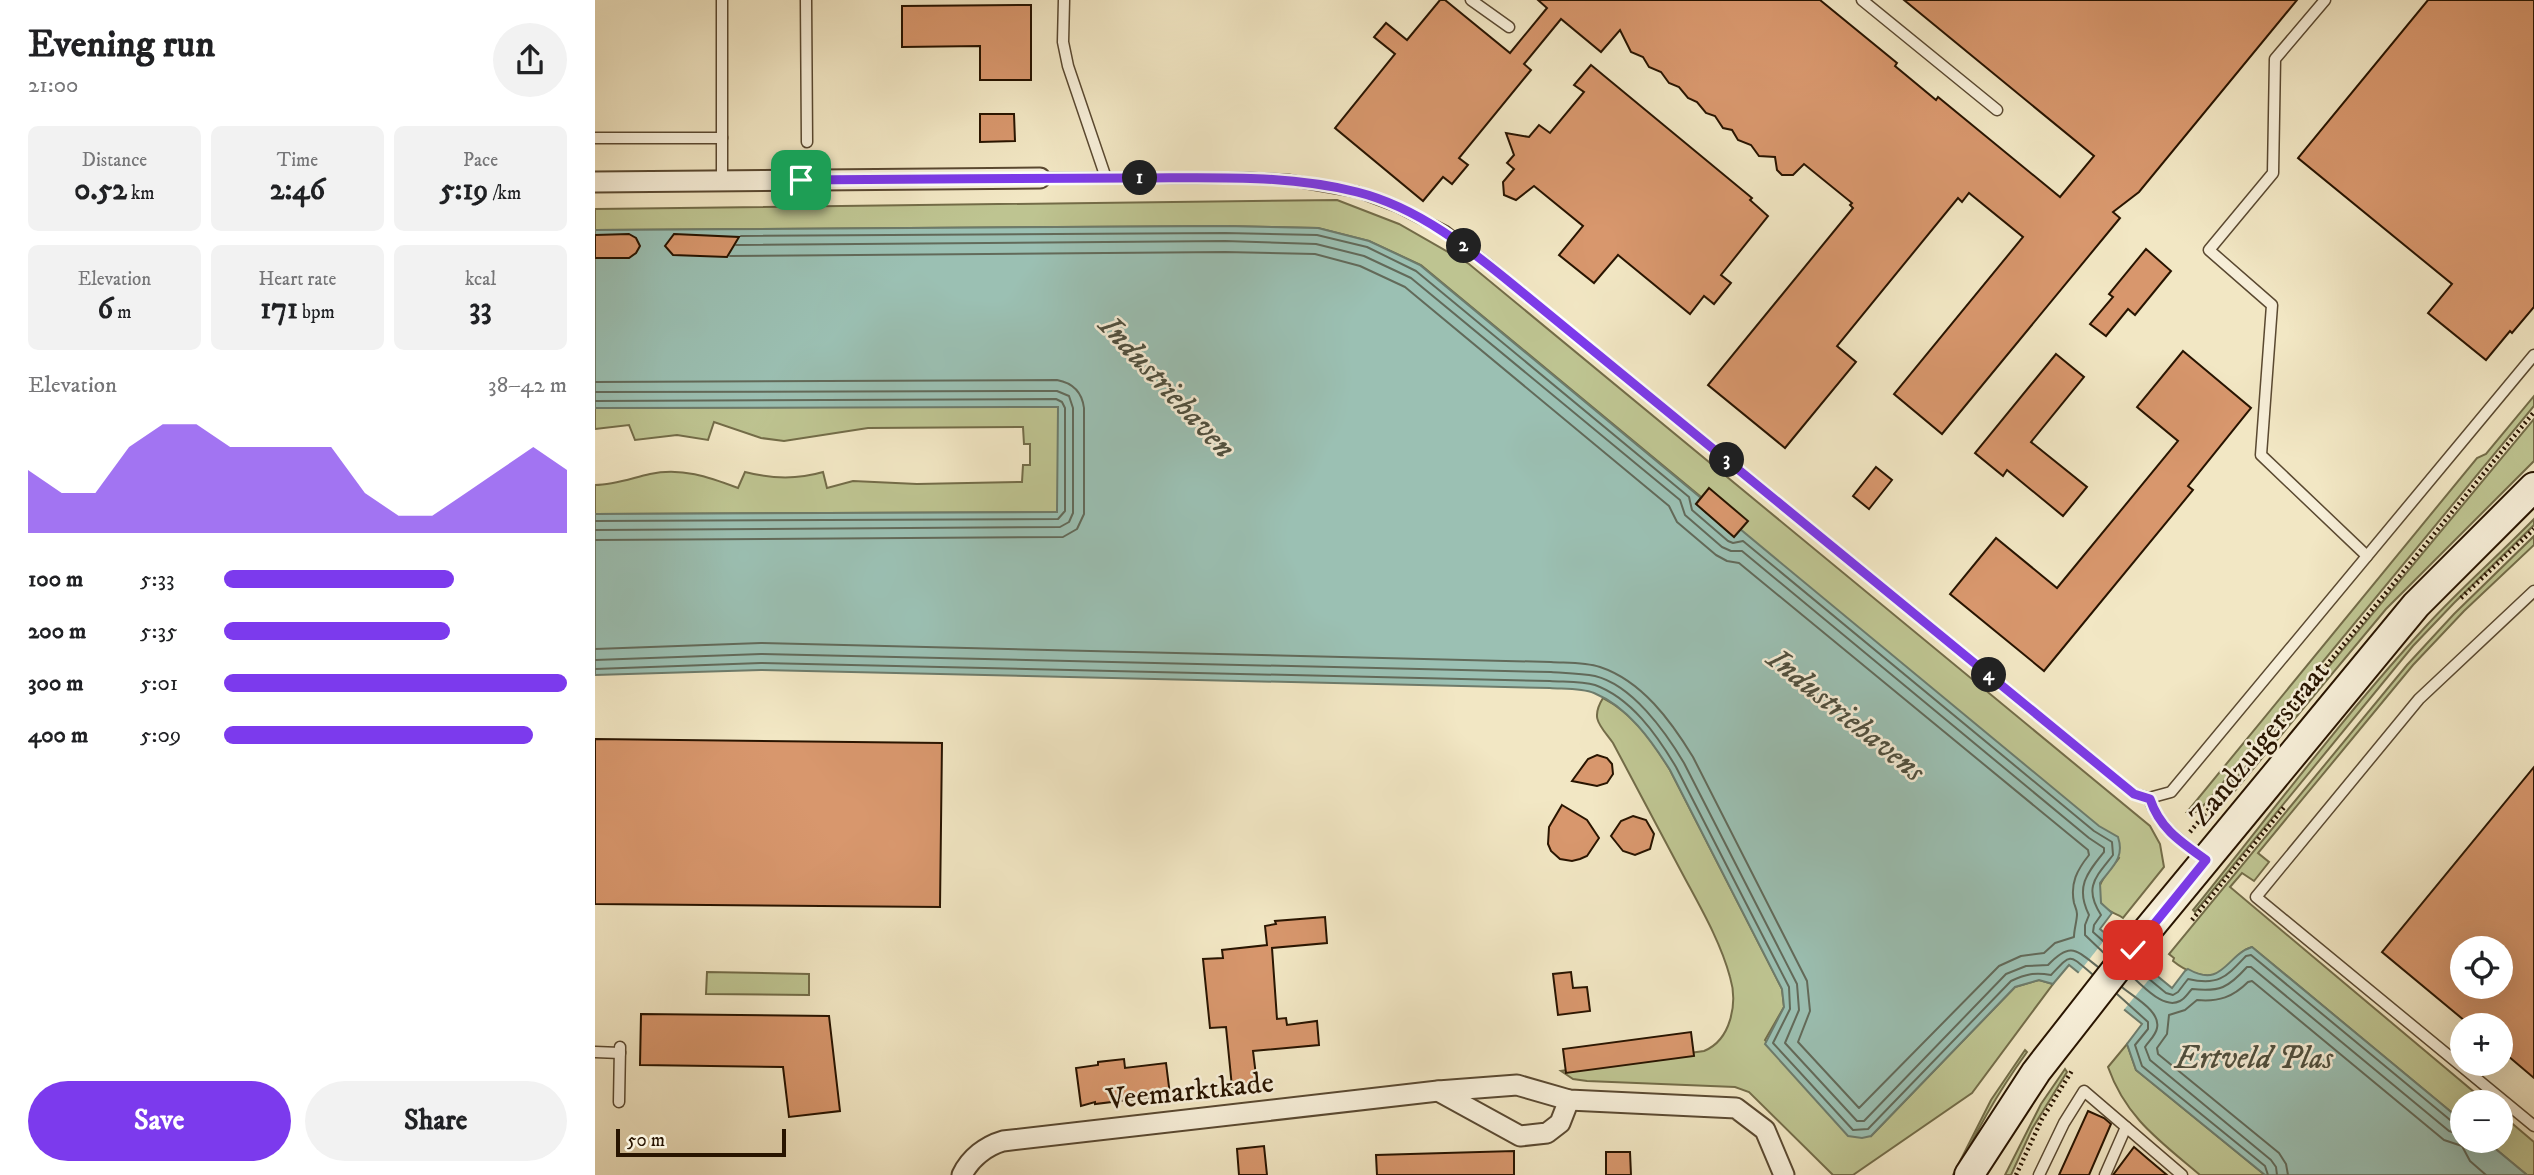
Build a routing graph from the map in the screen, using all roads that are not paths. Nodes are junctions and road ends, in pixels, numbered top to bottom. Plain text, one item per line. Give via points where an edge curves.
1 (722, 0) edge
2 (806, 0) edge
3 (1063, 0) edge
4 (1471, 0) edge
5 (1862, 0) edge
6 (2325, 0) edge
7 (1509, 27) dead end
8 (1997, 110) dead end
9 (595, 138) edge
10 (722, 138) junction
11 (807, 142) dead end
12 (1040, 178) joint
13 (1106, 178) junction
14 (722, 181) junction
15 (595, 182) edge
16 (2534, 355) edge
17 (2534, 487) edge
18 (2367, 556) junction
19 (2534, 591) edge
20 (2150, 799) junction
21 (2206, 860) junction
22 (595, 1052) edge
23 (1438, 1091) junction
24 (1569, 1100) junction
25 (619, 1102) dead end
26 (2004, 1125) junction
27 (2534, 1126) edge
28 (2126, 1127) junction
29 (962, 1175) edge
30 (1784, 1175) edge
31 (1969, 1175) edge
32 (1992, 1175) edge
33 (2039, 1175) edge
34 (2105, 1175) edge
35 (2182, 1175) edge

1 - 10 lane
2 - 11 lane
3 - 13 lane via 1068,66
4 - 7 lane
5 - 8 lane
6 - 18 lane via 2275,59 2273,173 2209,250 2272,305 2261,454
9 - 10 lane
10 - 14 lane
12 - 13 lane
12 - 14 street
13 - 20 lane via 1288,180 1358,192 1445,232 2134,794
14 - 15 street
16 - 18 lane
17 - 21 main road, Zandzuigerstraat via 2416,605
18 - 20 lane via 2171,792
19 - 27 lane via 2419,699 2256,897
20 - 21 lane via 2156,817
21 - 26 main road, Zandzuigerstraat via 2036,1072
22 - 25 lane via 620,1050
23 - 24 street, Veemarktkade via 1517,1085
23 - 24 street via 1520,1136 1547,1133 1560,1123
23 - 29 street, Veemarktkade via 1003,1141 990,1145
24 - 30 street, Veemarktkade via 1736,1108 1765,1130
26 - 31 main road, Zandzuigerstraat
26 - 32 main road, Zandzuigerstraat
28 - 33 lane via 2084,1091
28 - 34 lane
28 - 35 lane

